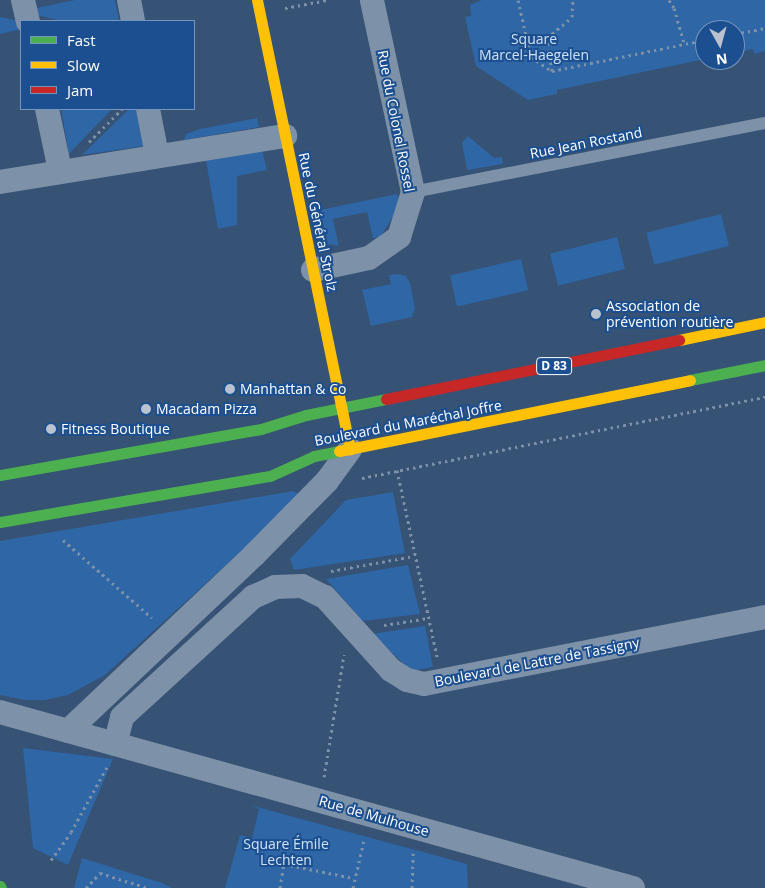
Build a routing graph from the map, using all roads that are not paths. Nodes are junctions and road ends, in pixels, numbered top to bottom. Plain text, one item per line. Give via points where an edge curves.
1 (23, 0) edge
2 (129, 0) edge
3 (257, 0) edge
4 (372, 0) edge
5 (28, 20) edge
6 (133, 20) edge
7 (47, 110) edge
8 (148, 110) edge
9 (765, 122) edge
10 (285, 136) junction
11 (156, 155) junction
12 (60, 170) junction
13 (0, 182) edge
14 (413, 192) junction
15 (313, 270) junction
16 (765, 322) edge
17 (765, 365) edge
18 (342, 409) junction
19 (350, 449) junction
20 (0, 475) edge
21 (0, 522) edge
22 (765, 617) edge
23 (0, 712) edge
24 (68, 731) junction
25 (118, 745) junction
26 (633, 888) edge

1 - 5 street
2 - 6 street
3 - 10 main road, Rue du Général Strolz
4 - 14 street, Rue du Colonel Rossel
7 - 12 street
8 - 11 street
9 - 14 lane, Rue Jean Rostand
10 - 11 street
10 - 15 main road, Rue du Général Strolz
11 - 12 street
12 - 13 street
14 - 15 street, Rue du Colonel Rossel via 399,237 369,258
15 - 18 main road, Rue du Général Strolz
16 - 18 main road, Boulevard du Maréchal Joffre / D 83
17 - 19 main road, Boulevard du Maréchal Joffre
18 - 19 main road, Rue du Général Strolz
18 - 20 main road, Boulevard du Maréchal Joffre / D 83 via 306,415 261,429
19 - 21 main road, Boulevard du Maréchal Joffre via 314,456 270,476
19 - 24 street via 327,481
22 - 25 street, Boulevard de Lattre de Tassigny via 424,684 407,680 391,670 325,597 302,586 275,587 253,597 122,717
23 - 24 street, Rue de Mulhouse
24 - 25 street, Rue de Mulhouse
25 - 26 street, Rue de Mulhouse

